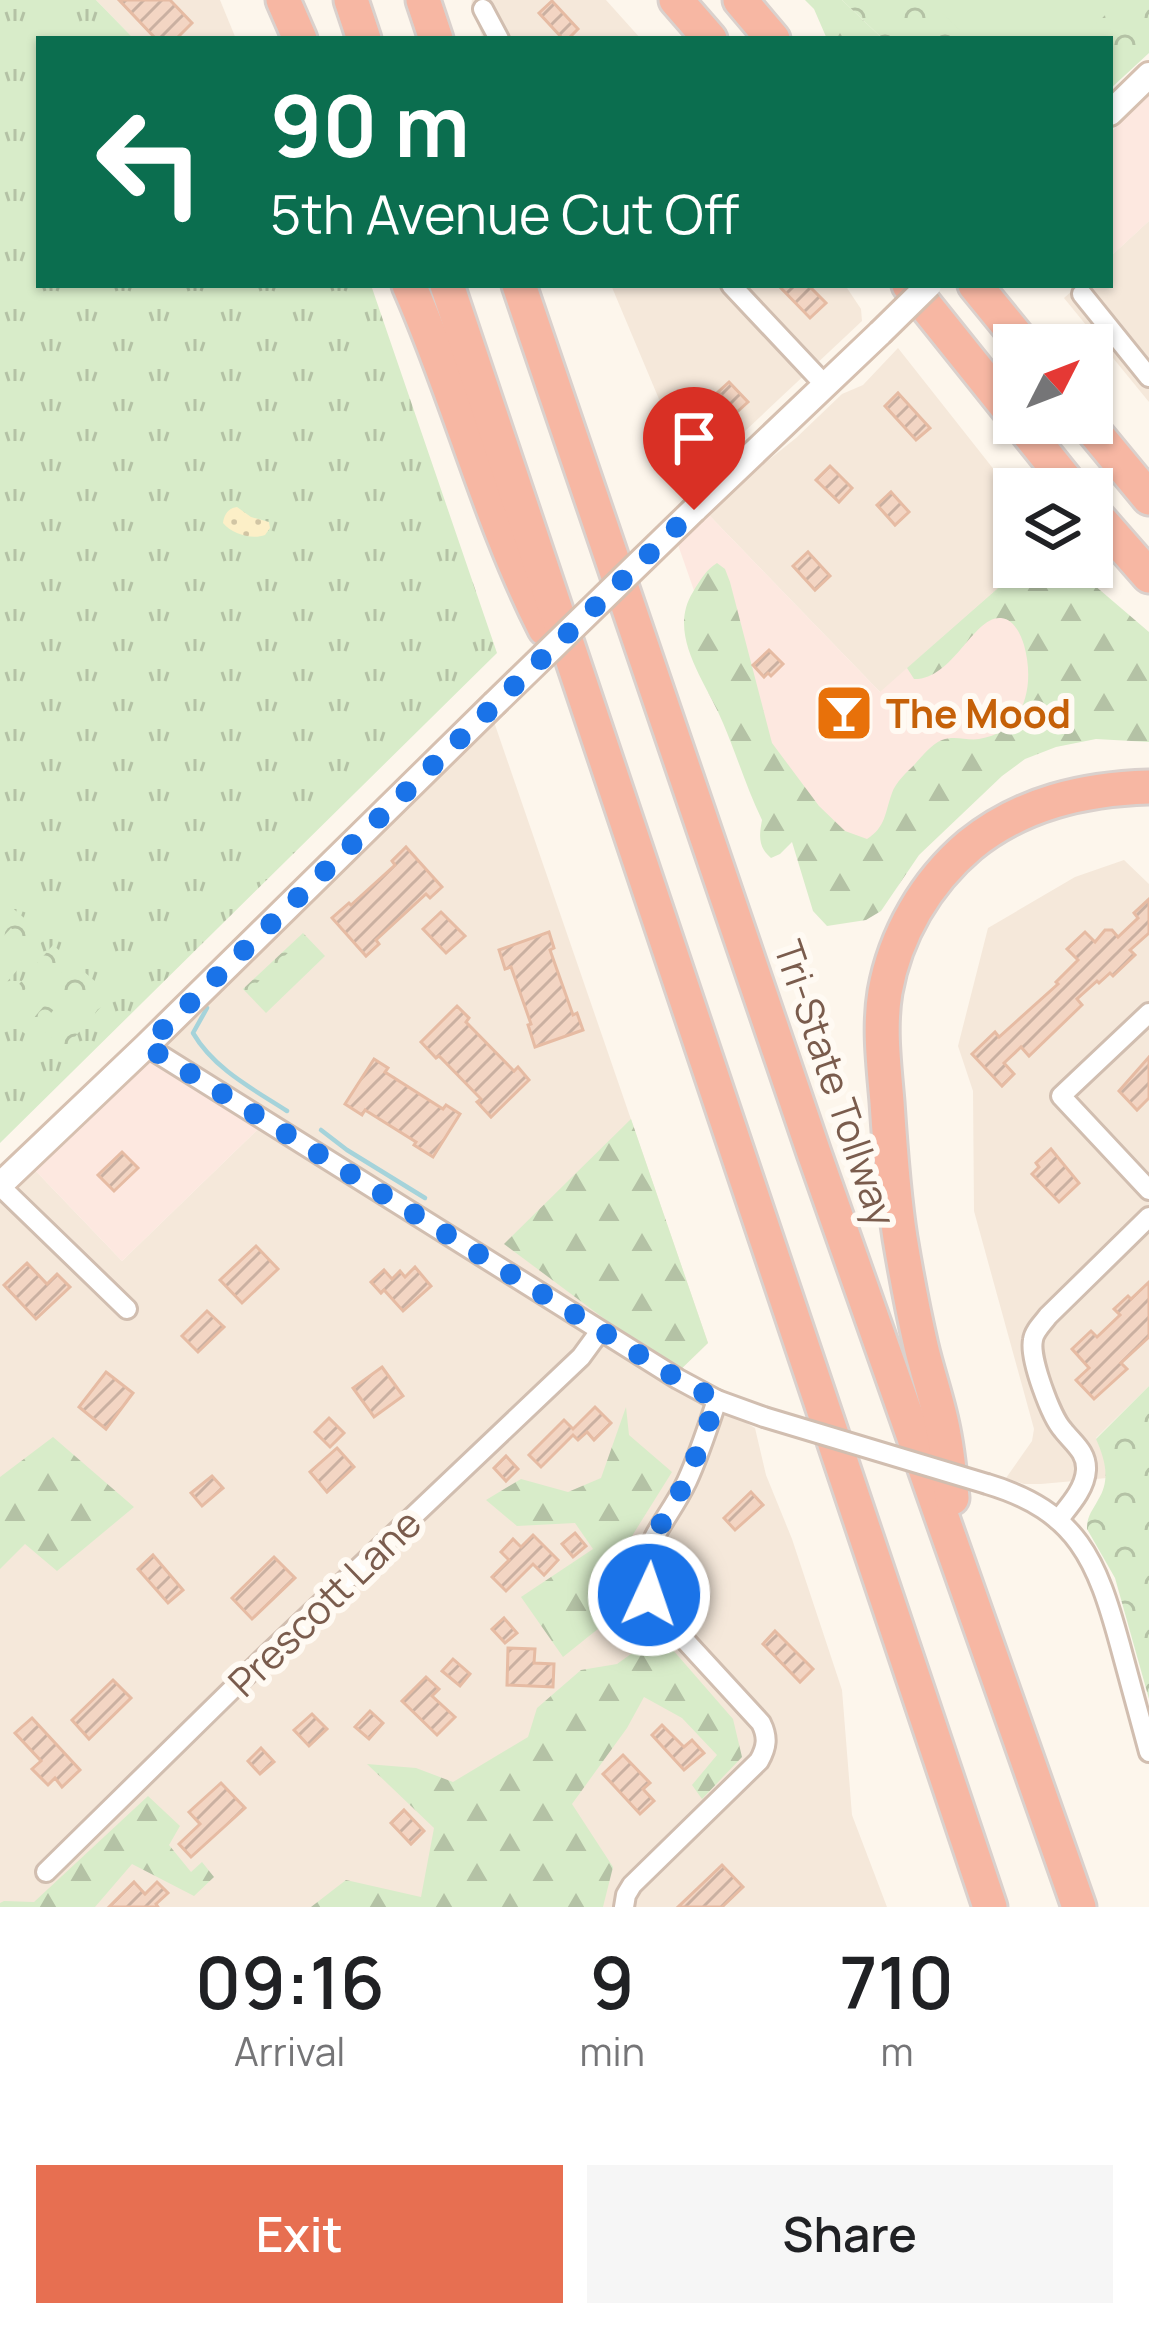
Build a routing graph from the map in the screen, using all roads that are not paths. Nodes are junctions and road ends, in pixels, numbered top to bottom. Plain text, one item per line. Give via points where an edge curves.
1 (283, 0) edge
2 (351, 0) edge
3 (423, 0) edge
4 (676, 0) edge
5 (740, 0) edge
6 (483, 9) dead end
7 (299, 36) edge
8 (363, 36) edge
9 (435, 36) edge
10 (498, 36) edge
11 (707, 36) edge
12 (770, 36) edge
13 (1149, 75) edge
14 (1113, 110) edge
15 (410, 288) edge
16 (448, 288) edge
17 (520, 288) edge
18 (734, 288) edge
19 (911, 288) edge
20 (926, 288) edge
21 (977, 288) edge
22 (1082, 294) dead end
23 (1007, 324) edge
24 (1149, 377) edge
25 (825, 385) junction
26 (993, 390) edge
27 (1037, 444) edge
28 (1105, 444) edge
29 (1056, 468) edge
30 (1149, 497) edge
31 (1113, 535) edge
32 (1149, 576) edge
33 (598, 733) junction
34 (1149, 788) edge
35 (1149, 1012) edge
36 (146, 1046) junction
37 (0, 1185) edge
38 (1149, 1190) edge
39 (1149, 1217) edge
40 (127, 1310) dead end
41 (600, 1330) junction
42 (717, 1400) junction
43 (1058, 1520) junction
44 (961, 1566) junction
45 (1149, 1752) edge
46 (46, 1872) dead end
47 (624, 1907) edge
48 (990, 1907) edge
49 (1079, 1907) edge

1 - 7 highway
2 - 8 highway
3 - 9 highway
4 - 11 highway
5 - 12 highway
6 - 10 street
13 - 14 main road
15 - 33 highway via 521,582
16 - 33 highway
17 - 44 highway, Tri-State Tollway
18 - 25 street
19 - 26 highway
20 - 25 main road, bridge
21 - 23 highway
22 - 24 street
25 - 36 main road, bridge
27 - 29 highway
28 - 30 highway
31 - 32 highway
33 - 48 highway
34 - 44 highway via 1061,799 990,829 928,889 884,995 898,1219 944,1431
35 - 38 street via 1061,1096
36 - 37 main road
36 - 41 street
37 - 40 street
39 - 43 street via 1032,1341 1051,1411 1087,1466
41 - 42 street
41 - 46 street, Prescott Lane via 581,1357
42 - 43 street, bridge via 1008,1490
42 - 47 street via 687,1480 648,1546 645,1579 659,1612 761,1723 766,1747 632,1886
43 - 45 street via 1097,1569
44 - 49 highway, Tri-State Tollway

